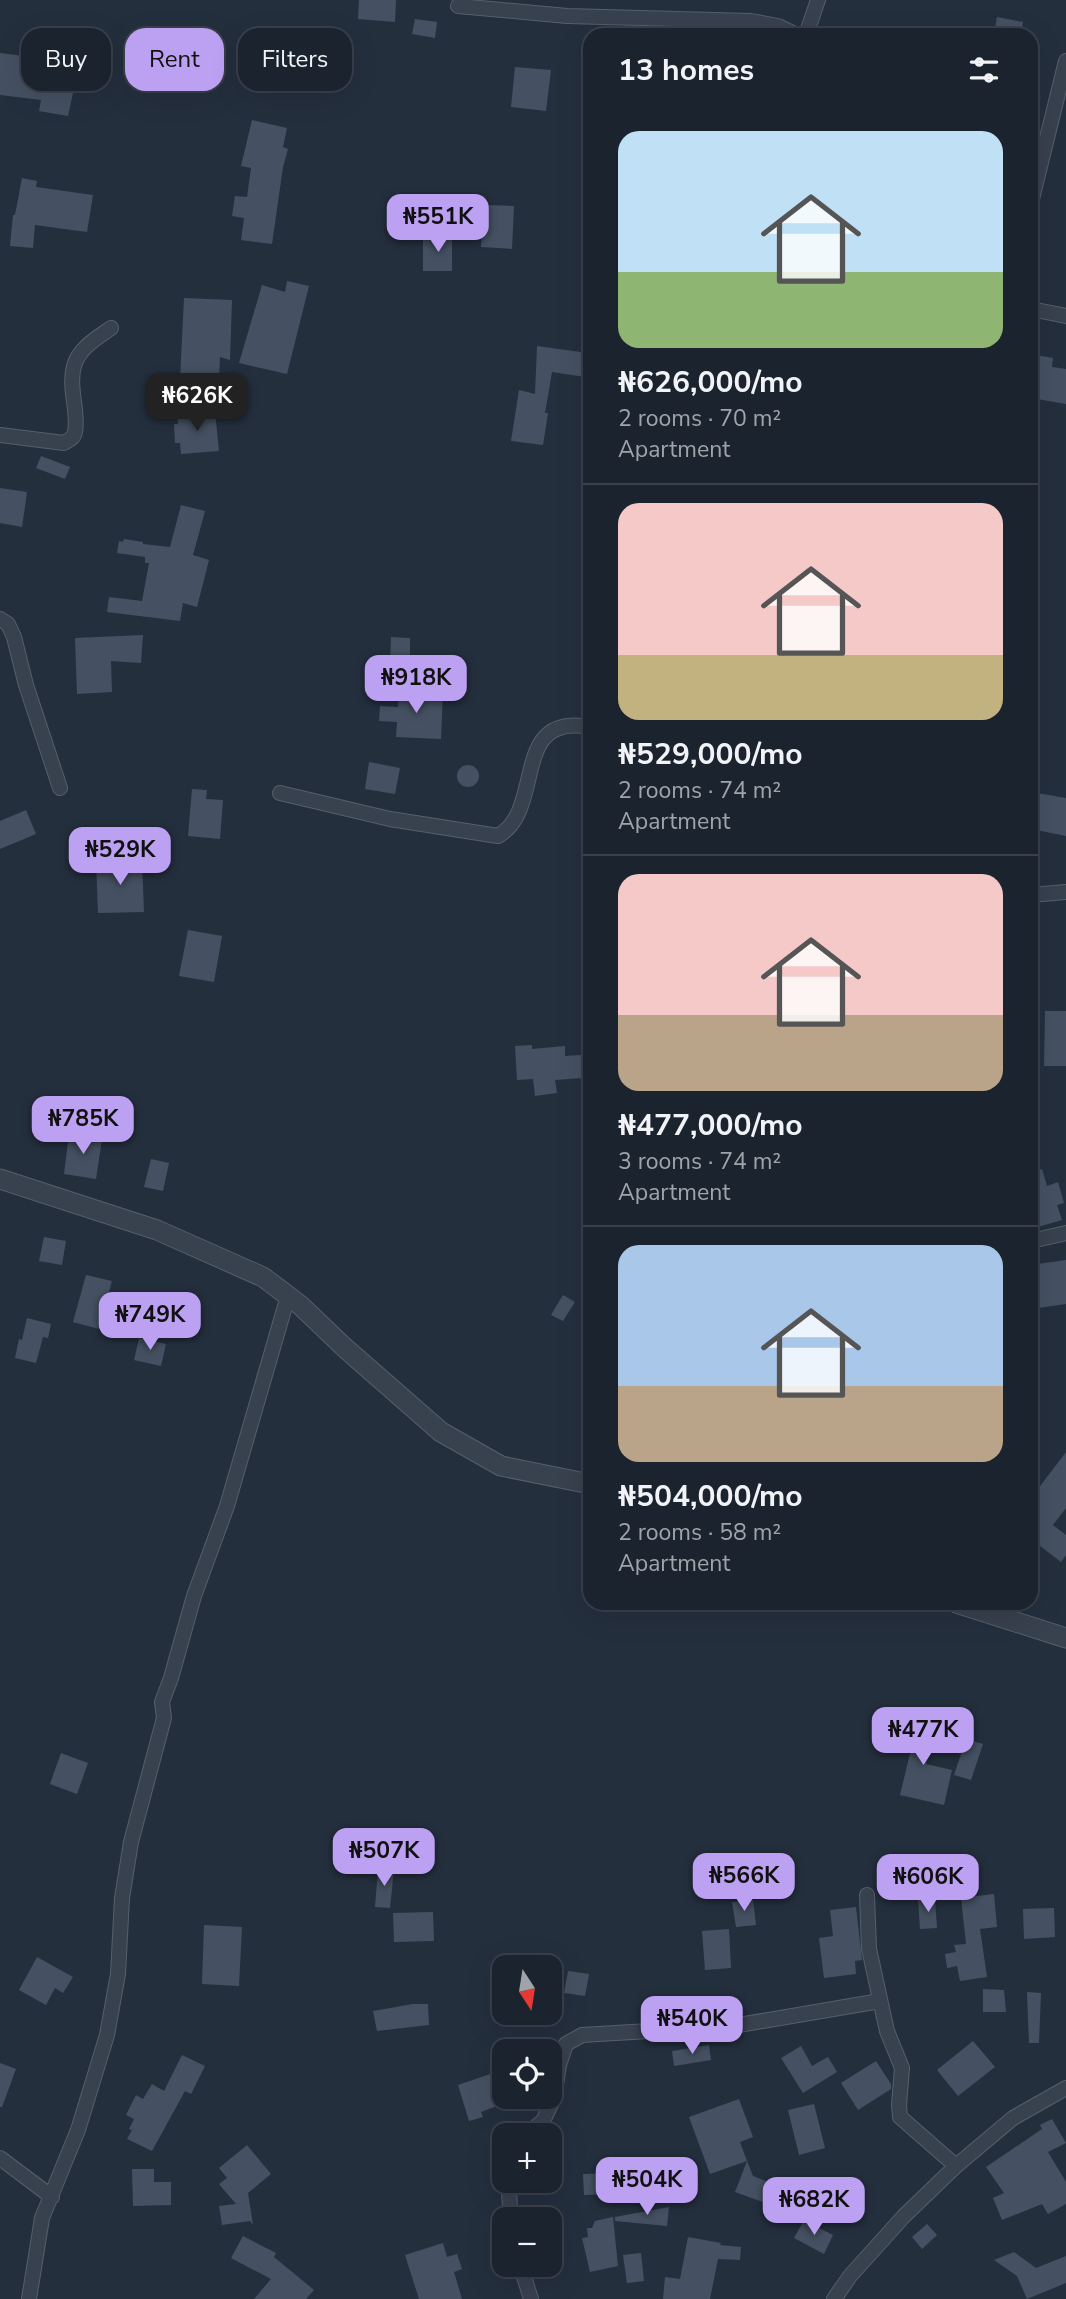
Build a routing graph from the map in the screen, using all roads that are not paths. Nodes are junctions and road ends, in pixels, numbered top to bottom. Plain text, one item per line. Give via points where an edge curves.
1 (818, 0) edge
2 (458, 6) dead end
3 (782, 28) edge
4 (808, 28) edge
5 (1066, 61) edge
6 (1038, 175) edge
7 (1038, 310) edge
8 (1066, 316) edge
9 (111, 328) dead end
10 (0, 435) edge
11 (0, 619) edge
12 (583, 725) edge
13 (60, 788) dead end
14 (280, 793) dead end
15 (1066, 892) edge
16 (1038, 894) edge
17 (0, 1179) edge
18 (1066, 1233) edge
19 (1038, 1239) edge
20 (288, 1296) junction
21 (583, 1483) edge
22 (978, 1610) edge
23 (1066, 1638) edge
24 (867, 1895) dead end
25 (880, 2001) junction
26 (1066, 2088) edge
27 (541, 2123) edge
28 (0, 2158) edge
29 (956, 2166) junction
30 (52, 2197) junction
31 (524, 2277) edge
32 (29, 2299) edge
33 (531, 2299) edge
34 (834, 2299) edge

1 - 4 street
2 - 3 street via 567,16 751,21
5 - 6 street
7 - 8 street
9 - 10 street via 86,346 74,365 72,438 64,443
11 - 13 street via 14,637
12 - 14 street via 554,728 540,739 511,829 498,836 390,819
15 - 16 street
17 - 20 street via 157,1230 263,1277
18 - 19 street
20 - 21 street via 441,1432 500,1466
20 - 30 street via 227,1506 162,1702 164,1718 131,1842 107,2035
22 - 23 street
24 - 25 street via 869,1949
25 - 27 street via 733,2026 582,2035 566,2045 554,2098
25 - 29 street via 902,2068 900,2117
26 - 29 street via 1013,2118
28 - 30 street
29 - 34 street via 904,2216
30 - 32 street via 42,2218
31 - 33 street

